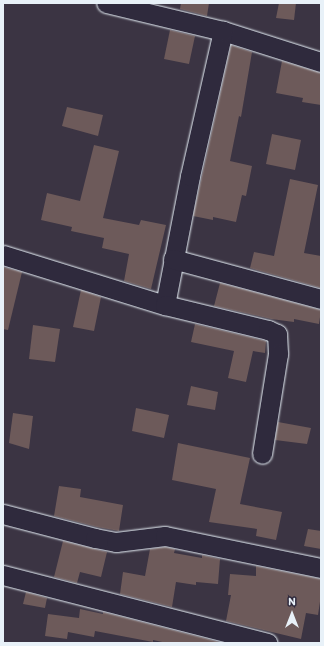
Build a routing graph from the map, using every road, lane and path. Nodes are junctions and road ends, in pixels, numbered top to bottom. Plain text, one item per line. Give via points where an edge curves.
1 (106, 3) edge
2 (223, 30) junction
3 (321, 62) edge
4 (3, 255) edge
5 (174, 259) junction
6 (321, 299) edge
7 (164, 305) junction
8 (262, 454) dead end
9 (3, 514) edge
10 (321, 568) edge
11 (3, 575) edge
12 (267, 643) edge

1 - 2 street
2 - 3 street
2 - 5 street
4 - 7 street
5 - 6 street
5 - 7 street
7 - 8 street via 277,334 278,354
9 - 10 street via 116,542 148,537 170,537
11 - 12 street

